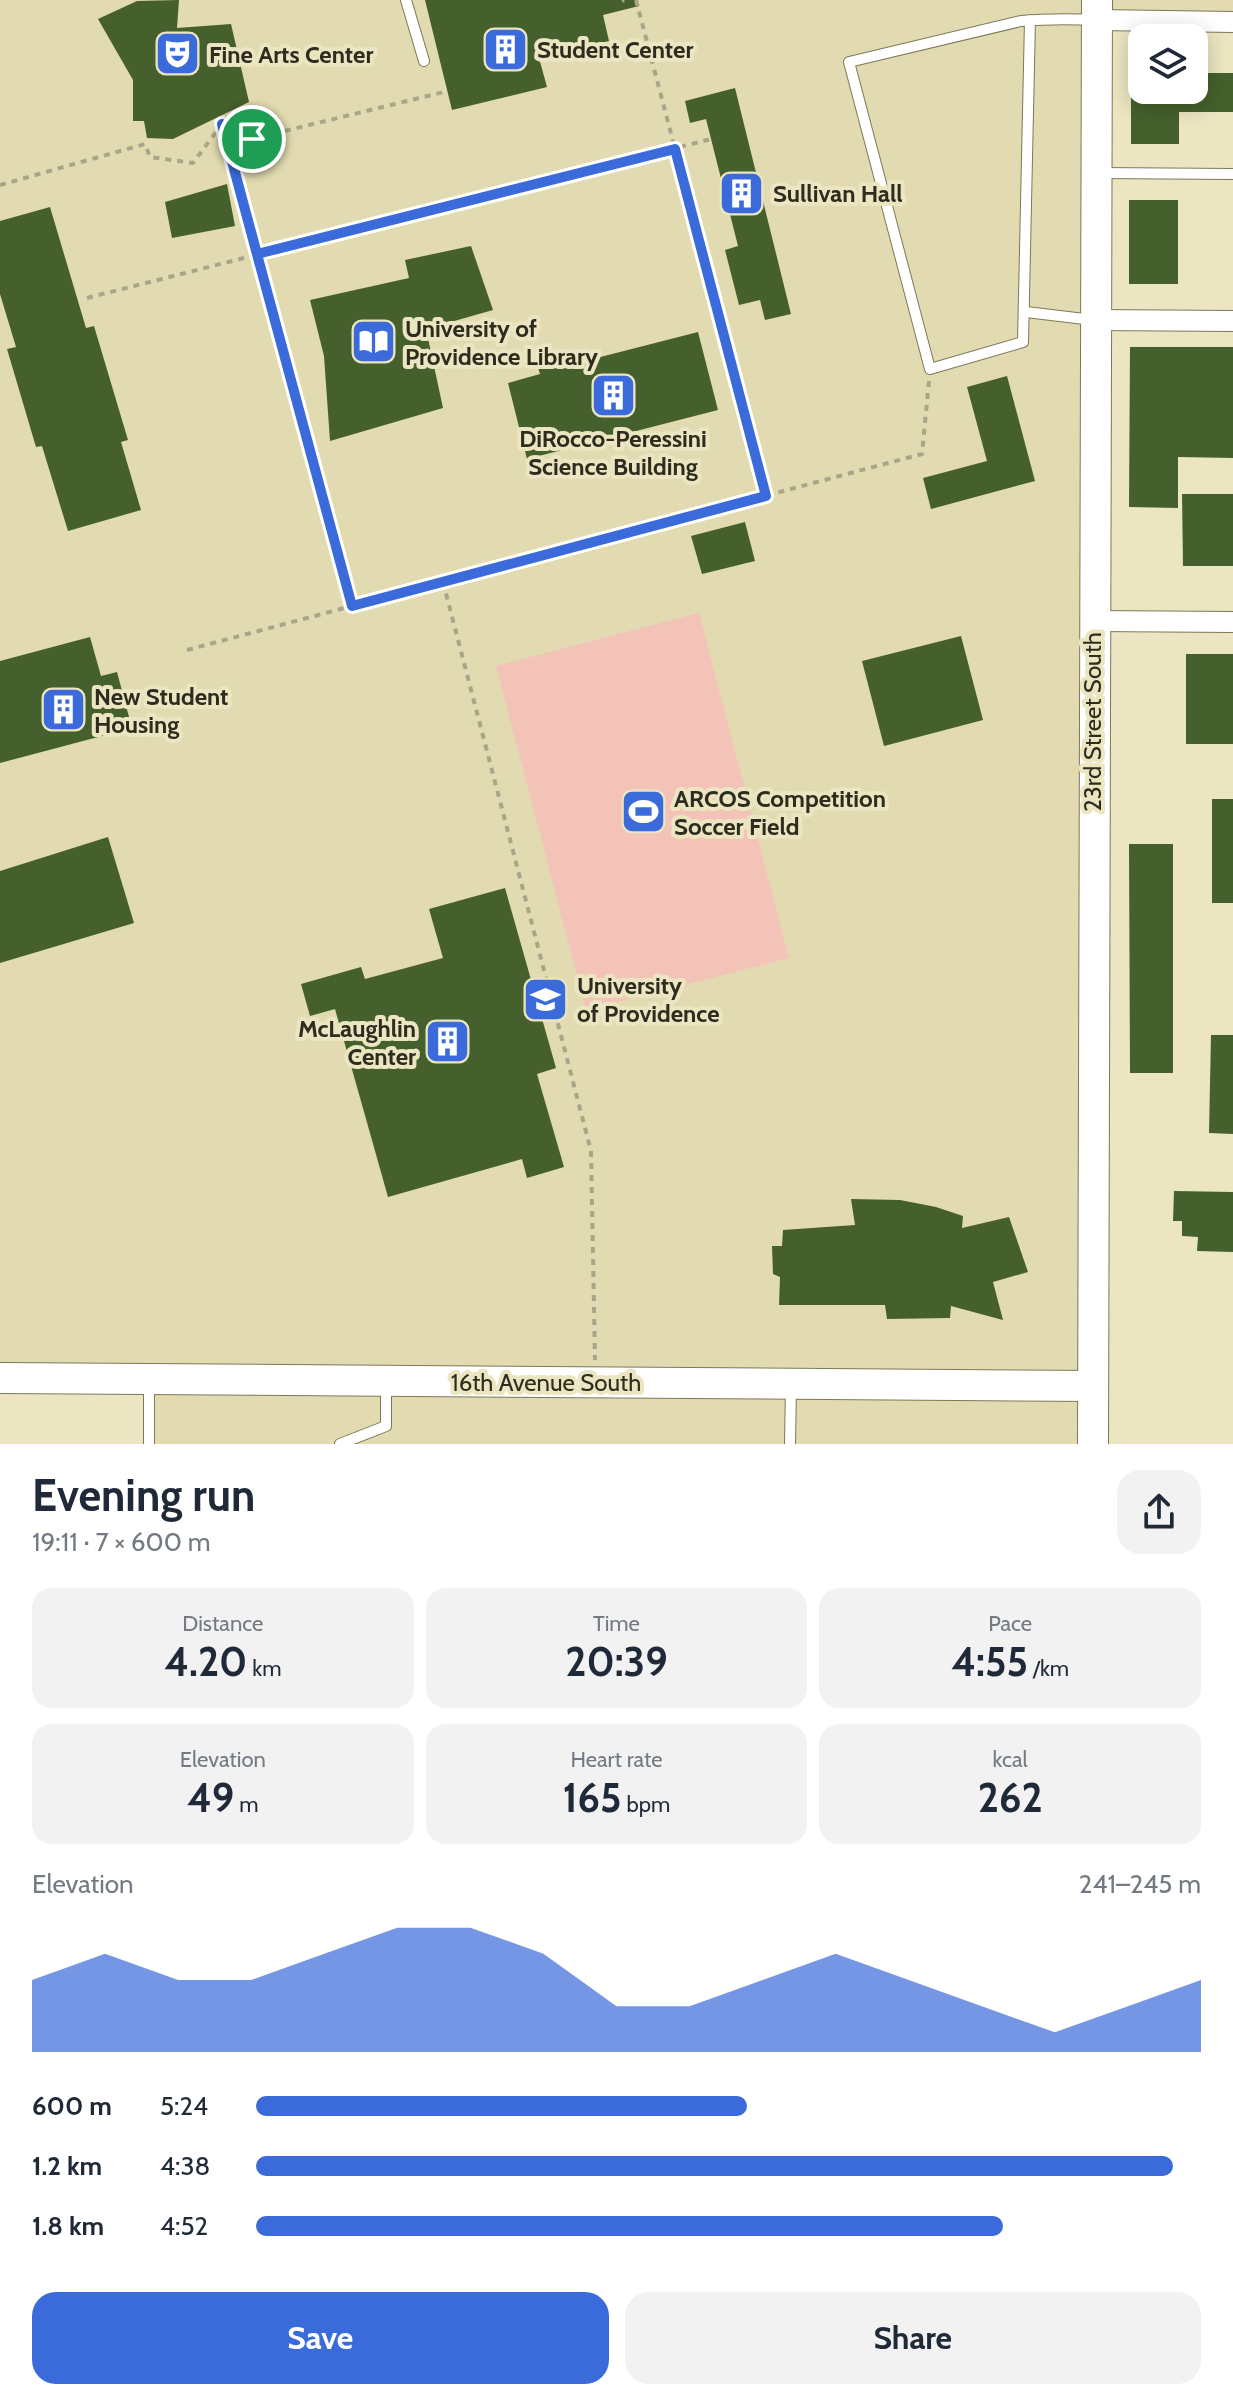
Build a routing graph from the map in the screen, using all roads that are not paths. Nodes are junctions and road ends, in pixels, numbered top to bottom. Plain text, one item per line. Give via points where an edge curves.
1 (406, 0) edge
2 (1097, 10) edge
3 (1030, 20) junction
4 (1233, 22) edge
5 (424, 61) dead end
6 (1096, 173) junction
7 (1233, 174) edge
8 (1026, 312) junction
9 (1095, 320) junction
10 (1233, 321) edge
11 (1093, 621) junction
12 (1233, 622) edge
13 (0, 1378) edge
14 (149, 1379) junction
15 (386, 1380) junction
16 (791, 1383) junction
17 (1093, 1386) junction
18 (149, 1444) edge
19 (340, 1444) edge
20 (790, 1444) edge
21 (1093, 1444) edge

1 - 5 lane
2 - 3 lane
2 - 4 street
2 - 6 street, 23rd Street South
3 - 8 lane
3 - 8 lane via 849,62 930,369 1023,342
6 - 7 lane
6 - 9 street, 23rd Street South
8 - 9 lane
9 - 10 street
9 - 11 street, 23rd Street South
11 - 12 street
11 - 17 street, 23rd Street South
13 - 14 street, 16th Avenue South
14 - 15 street, 16th Avenue South
14 - 18 lane
15 - 16 street, 16th Avenue South
15 - 19 lane via 386,1426
16 - 17 street, 16th Avenue South
16 - 20 lane
17 - 21 street, 23rd Street South

